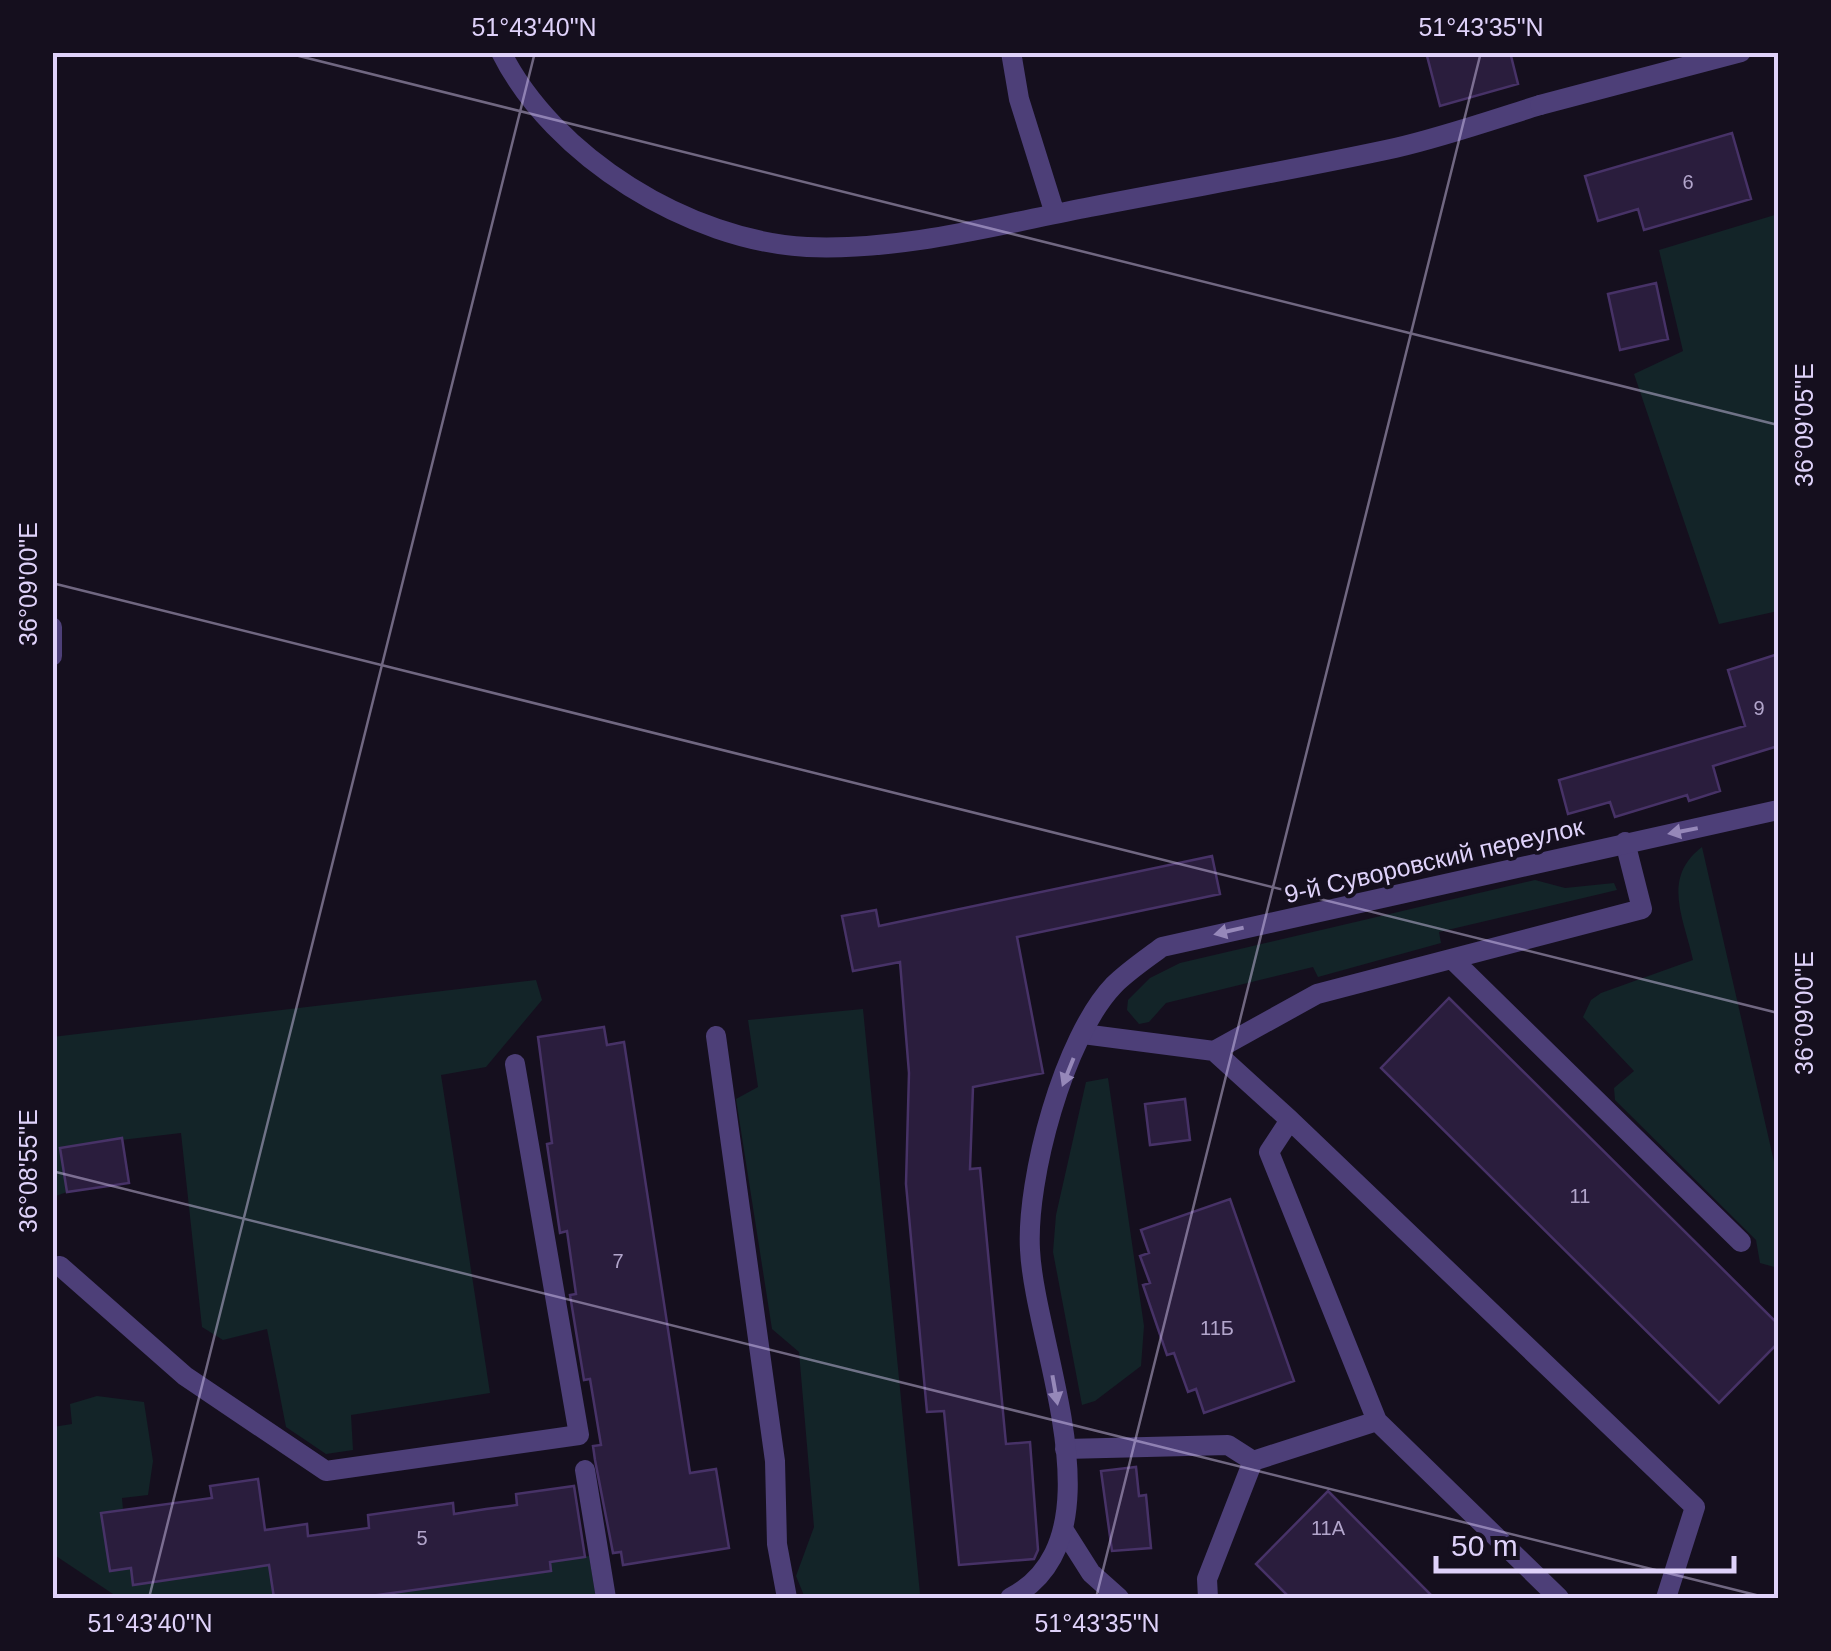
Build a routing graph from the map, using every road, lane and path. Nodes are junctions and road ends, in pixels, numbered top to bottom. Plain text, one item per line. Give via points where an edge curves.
1 (501, 52) edge
2 (1011, 52) edge
3 (1741, 52) edge
4 (1054, 214) junction
5 (52, 626) edge
6 (52, 656) edge
7 (1778, 810) edge
8 (1625, 842) junction
9 (1452, 959) junction
10 (1082, 1034) junction
11 (716, 1036) dead end
12 (1214, 1051) junction
13 (515, 1064) dead end
14 (1290, 1120) junction
15 (1741, 1242) dead end
16 (52, 1267) edge
17 (1377, 1421) junction
18 (1065, 1449) junction
19 (1253, 1461) junction
20 (584, 1470) dead end
21 (1065, 1532) junction
22 (606, 1598) edge
23 (788, 1598) edge
24 (1010, 1598) edge
25 (1118, 1598) edge
26 (1208, 1598) edge
27 (1558, 1598) edge
28 (1666, 1598) edge

1 - 4 street via 524,95 584,158 738,235 804,247 878,246
2 - 4 street
3 - 4 street via 1398,147
5 - 6 street
7 -> 8 street, 9-й Суворовский переулок
8 - 9 street via 1642,909
8 -> 10 street, 9-й Суворовский переулок via 1162,947 1113,986
9 - 12 street via 1317,994
9 - 15 street
10 - 12 street
10 -> 18 street, 9-й Суворовский переулок via 1057,1098 1036,1183 1030,1250
11 - 23 street
12 - 14 street
13 - 16 street via 579,1435 326,1471 186,1376 60,1266
14 - 17 street via 1269,1152
14 - 28 street via 1695,1507
17 - 19 street
17 - 27 street
18 - 19 street via 1228,1446
18 - 21 street, 9-й Суворовский переулок
19 - 26 street via 1207,1580
20 - 22 street
21 - 24 street via 1040,1580
21 - 25 street via 1090,1573

